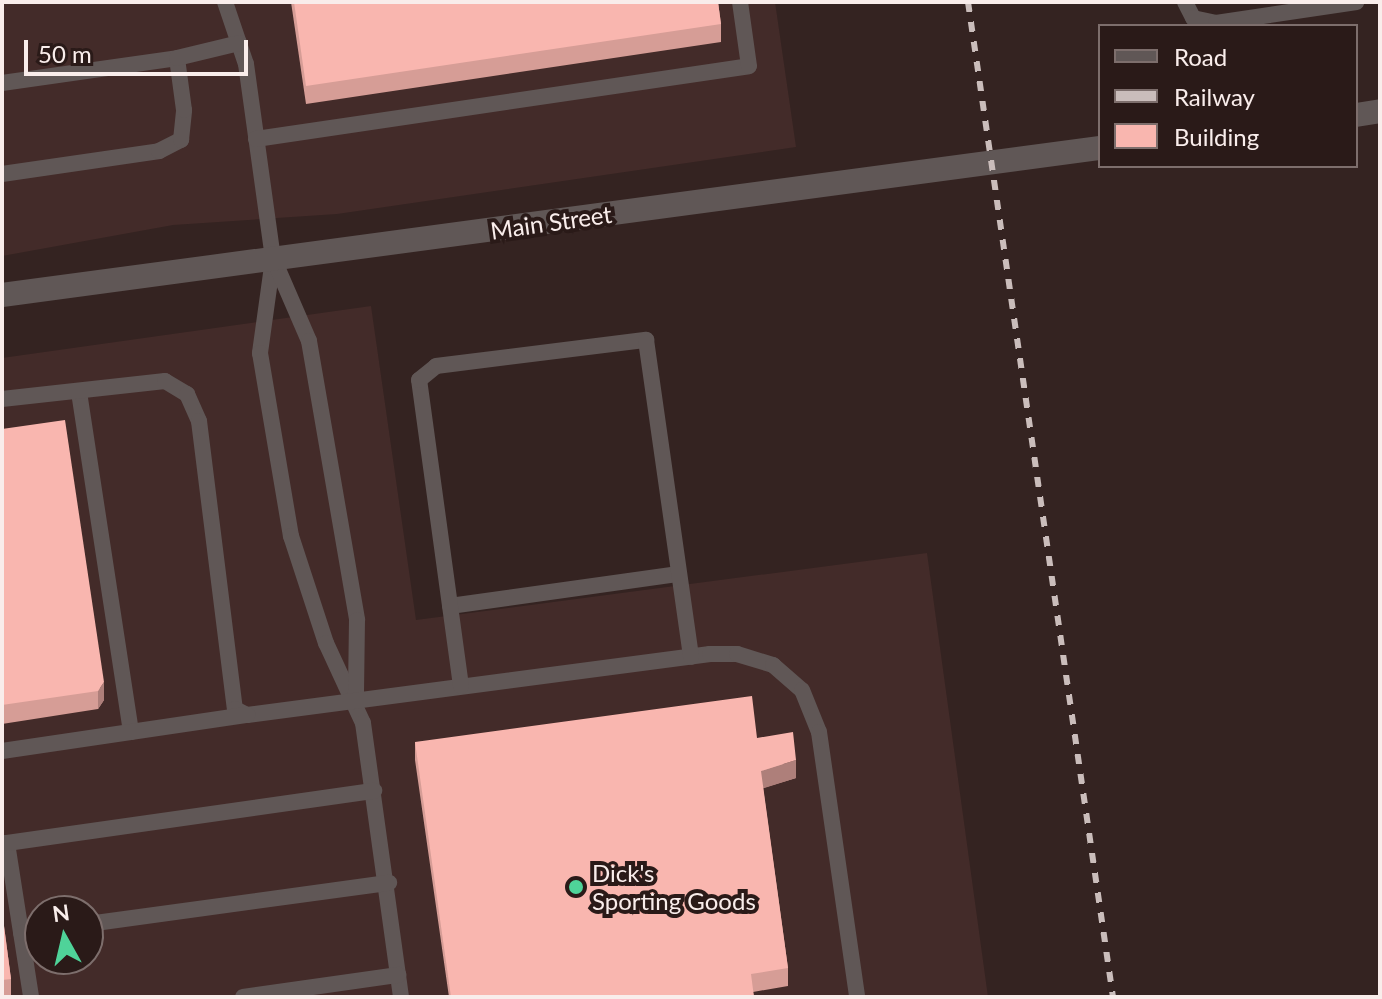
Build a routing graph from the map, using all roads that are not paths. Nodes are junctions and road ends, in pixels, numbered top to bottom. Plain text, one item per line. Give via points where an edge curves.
1 (225, 2) edge
2 (740, 2) edge
3 (1185, 2) edge
4 (1356, 2) edge
5 (239, 43) junction
6 (177, 58) junction
7 (2, 83) edge
8 (1380, 111) edge
9 (1358, 115) edge
10 (256, 139) junction
11 (1098, 148) edge
12 (2, 174) edge
13 (273, 259) junction
14 (2, 295) edge
15 (79, 392) junction
16 (2, 399) edge
17 (679, 574) junction
18 (450, 606) junction
19 (691, 657) junction
20 (461, 686) junction
21 (355, 699) junction
22 (247, 715) junction
23 (131, 732) junction
24 (2, 751) edge
25 (374, 791) junction
26 (4, 843) edge
27 (389, 883) junction
28 (104, 922) edge
29 (21, 933) junction
30 (24, 933) edge
31 (398, 975) junction
32 (31, 997) edge
33 (243, 997) edge
34 (401, 997) edge
35 (857, 997) edge

1 - 5 lane
2 - 10 lane via 749,66
3 - 4 lane via 1193,18 1216,23
5 - 6 lane
5 - 10 lane
6 - 7 lane
6 - 12 lane via 184,110 181,140 159,151
8 - 9 street
10 - 13 lane
11 - 13 street, Main Street
13 - 14 street, Main Street
13 - 21 lane via 309,341 357,620
13 - 21 lane via 260,353 291,536 326,643
15 - 16 lane
15 - 22 lane via 165,381 187,394 199,421 235,709
15 - 23 lane
17 - 18 lane
17 - 18 lane via 646,340 436,366 419,380
17 - 19 lane
18 - 20 lane
19 - 20 lane
19 - 35 lane via 749,658 773,665 802,690 819,732
20 - 21 lane
21 - 22 lane
21 - 25 lane
22 - 23 lane
23 - 24 lane
25 - 26 lane
25 - 27 lane
26 - 29 lane
27 - 28 lane
27 - 31 lane
29 - 30 lane
29 - 32 lane
31 - 33 lane
31 - 34 lane

